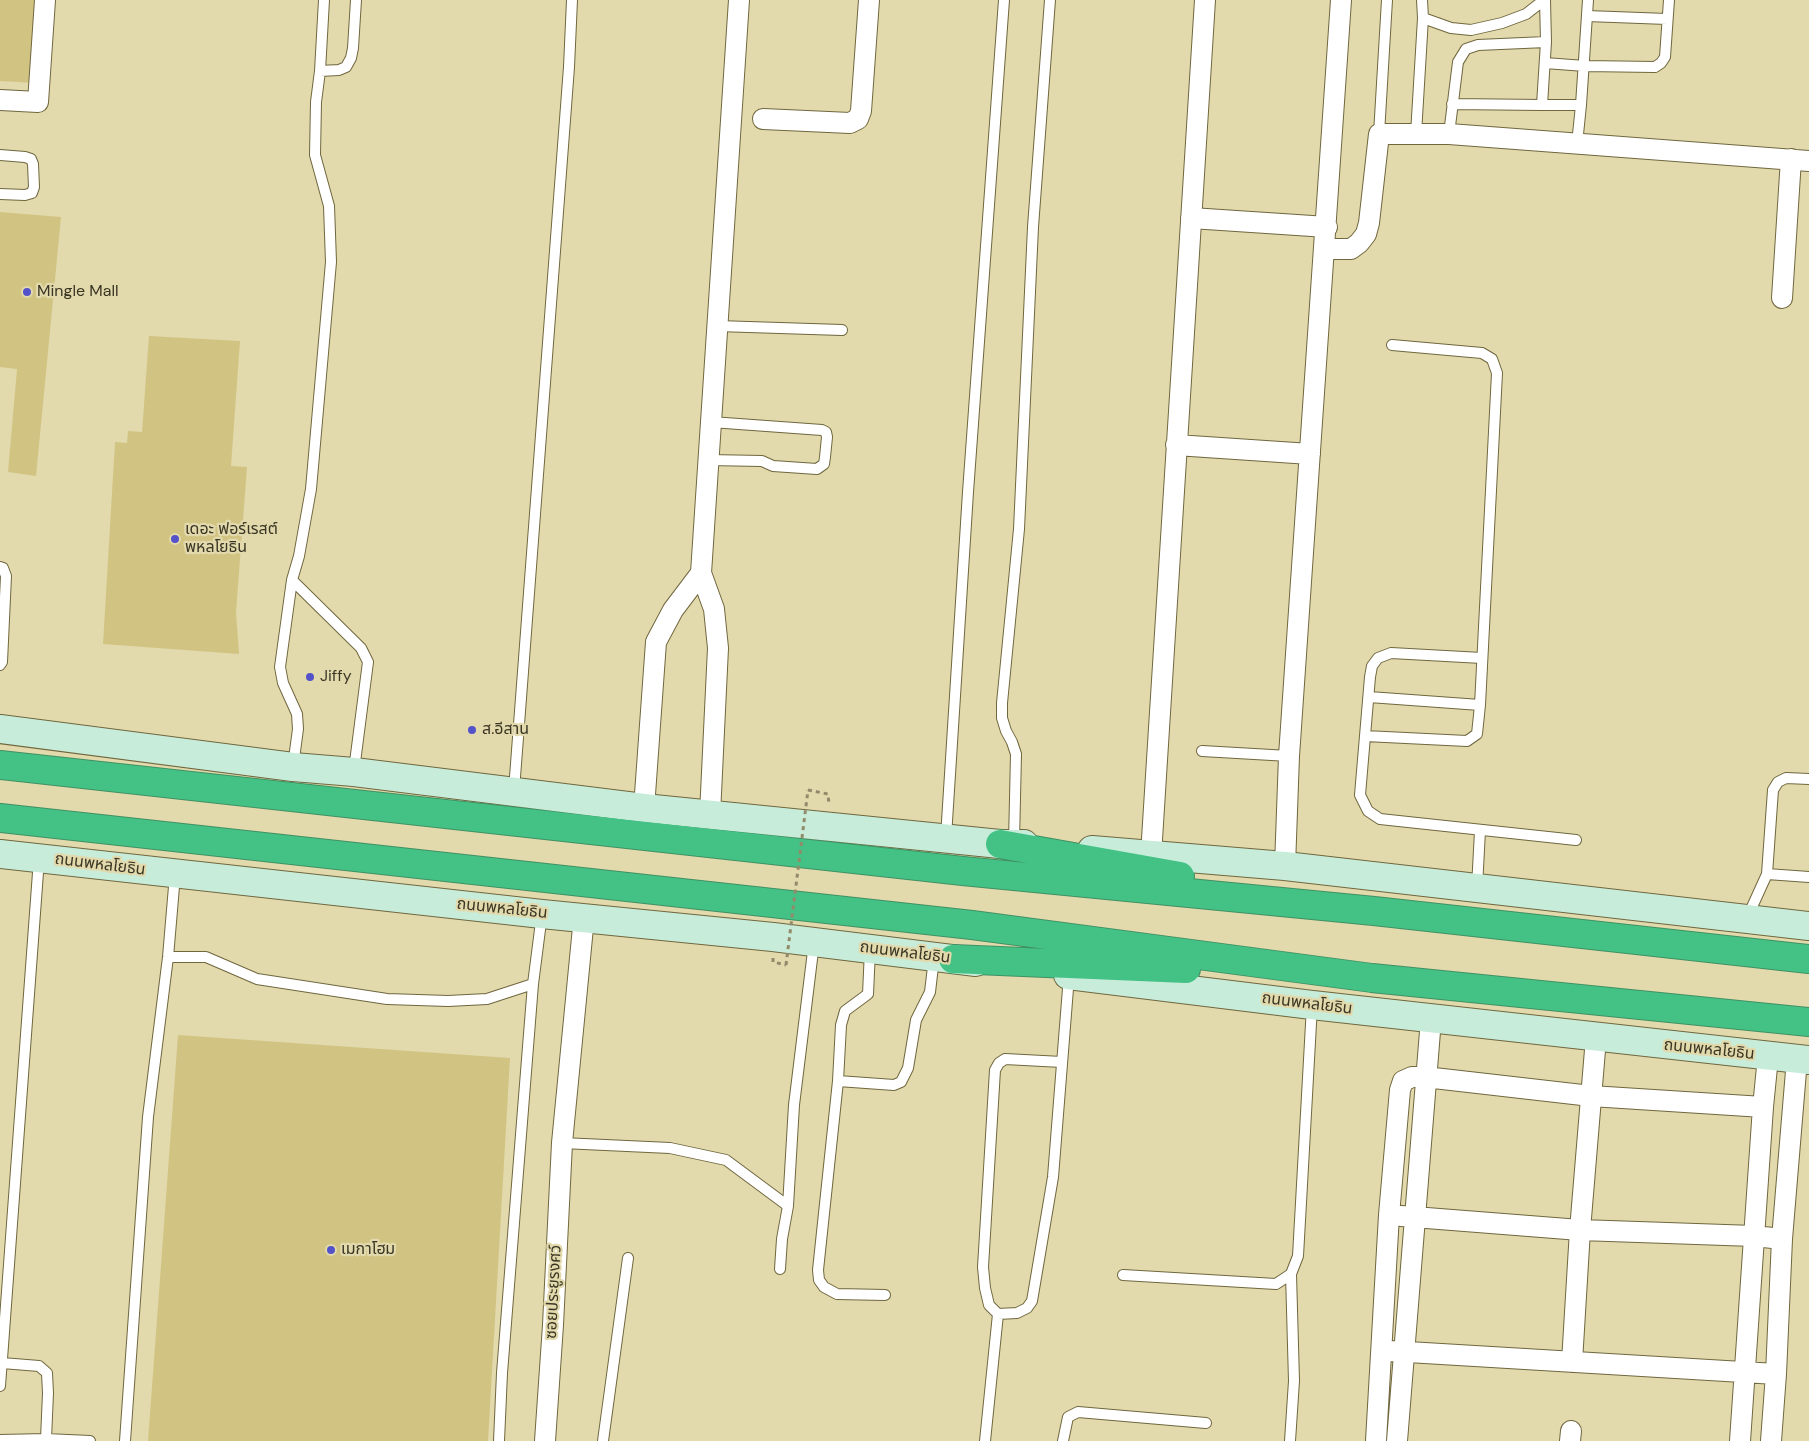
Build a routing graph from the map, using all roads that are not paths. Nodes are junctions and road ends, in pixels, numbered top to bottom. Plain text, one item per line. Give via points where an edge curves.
1 (45, 0) edge
2 (324, 0) edge
3 (356, 0) edge
4 (572, 0) edge
5 (739, 0) edge
6 (869, 0) edge
7 (1004, 0) edge
8 (1050, 0) edge
9 (1205, 0) edge
10 (1342, 0) edge
11 (1387, 0) edge
12 (1422, 0) edge
13 (1545, 0) edge
14 (1588, 0) edge
15 (1669, 0) edge
16 (1587, 16) junction
17 (1423, 18) junction
18 (1667, 19) junction
19 (1546, 42) junction
20 (1545, 63) junction
21 (1585, 66) junction
22 (320, 71) junction
23 (0, 100) edge
24 (1452, 104) junction
25 (1542, 105) junction
26 (1581, 105) junction
27 (763, 119) dead end
28 (1379, 134) junction
29 (1416, 134) junction
30 (1449, 134) junction
31 (1577, 144) junction
32 (0, 155) edge
33 (1800, 160) edge
34 (0, 194) edge
35 (1191, 218) junction
36 (1327, 227) junction
37 (1325, 249) junction
38 (1782, 298) dead end
39 (717, 326) junction
40 (842, 330) dead end
41 (1392, 345) dead end
42 (711, 422) junction
43 (1176, 445) junction
44 (1310, 454) junction
45 (708, 460) junction
46 (0, 567) edge
47 (701, 573) junction
48 (292, 580) junction
49 (1482, 658) junction
50 (0, 665) edge
51 (1369, 697) junction
52 (1480, 705) junction
53 (0, 729) edge
54 (1364, 736) junction
55 (1202, 751) dead end
56 (1289, 756) junction
57 (0, 765) edge
58 (293, 767) junction
59 (354, 772) junction
60 (1809, 779) edge
61 (514, 791) junction
62 (644, 808) junction
63 (710, 814) junction
64 (0, 818) edge
65 (1480, 831) junction
66 (946, 838) junction
67 (1576, 840) dead end
68 (1007, 843) junction
69 (0, 854) edge
70 (1151, 855) junction
71 (39, 858) junction
72 (1285, 866) junction
73 (175, 874) junction
74 (1767, 874) junction
75 (1809, 877) edge
76 (1477, 888) junction
77 (1374, 911) junction
78 (542, 914) junction
79 (584, 917) junction
80 (1747, 919) junction
81 (1809, 926) edge
82 (814, 942) junction
83 (870, 949) junction
84 (168, 957) junction
85 (943, 958) junction
86 (1809, 959) edge
87 (1069, 975) junction
88 (1372, 978) junction
89 (534, 984) junction
90 (1312, 1005) junction
91 (1431, 1019) junction
92 (1809, 1022) edge
93 (1596, 1038) junction
94 (1768, 1057) junction
95 (1803, 1060) edge
96 (1062, 1062) junction
97 (1425, 1076) junction
98 (838, 1081) junction
99 (1591, 1096) junction
100 (1763, 1107) junction
101 (562, 1143) junction
102 (788, 1206) junction
103 (1389, 1215) junction
104 (1414, 1216) junction
105 (1580, 1230) junction
106 (1754, 1236) junction
107 (1782, 1239) junction
108 (628, 1258) dead end
109 (780, 1269) dead end
110 (1291, 1274) junction
111 (1124, 1275) dead end
112 (885, 1295) dead end
113 (998, 1314) junction
114 (1380, 1351) junction
115 (1404, 1352) junction
116 (1572, 1362) junction
117 (2, 1363) junction
118 (1744, 1373) junction
119 (1776, 1374) junction
120 (0, 1386) edge
121 (1206, 1423) dead end
122 (46, 1439) junction
123 (0, 1440) edge
124 (90, 1441) edge
125 (125, 1441) edge
126 (499, 1441) edge
127 (544, 1441) edge
128 (603, 1441) edge
129 (985, 1441) edge
130 (1063, 1441) edge
131 (1290, 1441) edge
132 (1376, 1441) edge
133 (1397, 1441) edge
134 (1740, 1441) edge
135 (1771, 1441) edge

1 - 23 street via 38,102
2 - 22 lane
3 - 22 lane via 351,58 346,67 339,70
4 - 61 lane
5 - 39 street
6 - 27 street via 858,119 850,124
7 - 66 lane
8 - 68 lane via 1033,227 1018,530 1002,703 1002,718 1016,754
9 - 35 street
10 - 36 street
11 - 28 lane
12 - 17 lane
13 - 17 lane via 1526,14 1471,30 1451,28
13 - 19 lane
14 - 16 lane
15 - 18 lane
16 - 18 lane
16 - 21 lane
17 - 29 lane
18 - 21 lane via 1665,56 1655,67
19 - 20 lane
19 - 24 lane via 1478,45 1466,50 1458,62
20 - 21 lane
20 - 25 lane
21 - 26 lane
22 - 48 lane via 315,155 329,206 331,262 311,489
24 - 25 lane
24 - 30 lane
25 - 26 lane
26 - 31 lane
28 - 29 street
28 - 37 street via 1366,234 1351,249
29 - 30 street
30 - 31 street
31 - 33 street
32 - 34 lane via 30,159 34,187 32,193 25,195
33 - 38 street
35 - 36 street
35 - 43 street
36 - 37 street
37 - 44 street
39 - 40 lane
39 - 42 street
41 - 49 lane via 1482,353 1492,359 1497,373
42 - 45 street
42 - 45 lane via 822,430 827,437 826,457 824,464 817,469 773,466 756,461
43 - 44 street
43 - 70 street
44 - 56 street
45 - 47 street
46 - 50 lane via 6,576
47 - 62 street via 673,610 656,642
47 - 63 street via 714,609 718,648
48 - 58 lane via 280,667 283,683 297,714
48 - 59 lane via 362,648 368,662
49 - 51 lane via 1391,653 1378,658 1372,666
49 - 52 lane
51 - 52 lane
51 - 54 lane
52 - 54 lane via 1477,734 1467,741
53 - 58 main road
54 - 65 lane via 1360,795 1368,811 1380,819
55 - 56 lane
56 - 72 street
57 - 77 highway via 953,870
58 - 59 main road
59 - 61 main road
60 - 74 lane via 1786,778 1773,790
61 - 62 main road
62 - 63 main road
63 - 66 main road
64 - 88 highway via 972,925
65 - 67 lane
65 - 76 lane
66 - 68 main road
68 - 70 main road
68 - 77 highway
69 - 71 main road, ถนนพหลโยธิน
70 - 72 main road
71 - 73 main road, ถนนพหลโยธิน
71 - 117 lane
72 - 76 main road
73 - 78 main road, ถนนพหลโยธิน
73 - 84 lane
74 - 75 lane
74 - 80 lane
76 - 80 main road
77 - 86 highway
78 - 79 main road, ถนนพหลโยธิน
78 - 89 lane
79 - 82 main road, ถนนพหลโยธิน
79 - 101 street, ซอยประยูรงศว์
80 - 81 main road
82 - 83 main road, ถนนพหลโยธิน
82 - 102 lane via 794,1105
83 - 85 main road, ถนนพหลโยธิน
83 - 98 lane via 868,994 845,1011 841,1024
84 - 89 lane via 206,957 257,979 387,999 487,999
84 - 125 lane via 148,1116
85 - 87 main road, ถนนพหลโยธิน
85 - 88 highway
85 - 98 lane via 916,1020 908,1068 901,1082 894,1086
87 - 90 main road, ถนนพหลโยธิน
87 - 96 lane
88 - 92 highway
89 - 126 lane
90 - 91 main road, ถนนพหลโยธิน
90 - 110 lane via 1298,1256
91 - 93 main road, ถนนพหลโยธิน
91 - 97 street
93 - 94 main road, ถนนพหลโยธิน
93 - 99 street
94 - 95 main road, ถนนพหลโยธิน
94 - 100 street
95 - 107 street
96 - 113 lane via 1053,1177 1032,1301 1017,1313
96 - 113 lane via 1005,1059 994,1070 983,1267 989,1305
97 - 99 street
97 - 103 street via 1402,1081
97 - 104 street
98 - 112 lane via 819,1280 837,1294
99 - 100 street
99 - 105 street
100 - 106 street
101 - 102 lane via 670,1148 726,1160
101 - 127 street, ซอยประยูรงศว์
102 - 109 lane
103 - 104 street
103 - 114 street
104 - 105 street
104 - 115 street
105 - 106 street
105 - 116 street
106 - 107 street
106 - 118 street
107 - 119 street
108 - 128 lane
110 - 111 lane via 1276,1284
110 - 131 lane via 1294,1381
113 - 129 lane
114 - 115 street
114 - 132 street
115 - 116 street
115 - 133 street
116 - 118 street
117 - 120 lane
117 - 122 lane via 39,1366 47,1373
118 - 119 street
118 - 134 street
119 - 135 street
121 - 130 lane via 1078,1412 1068,1418
122 - 123 lane
122 - 124 lane

